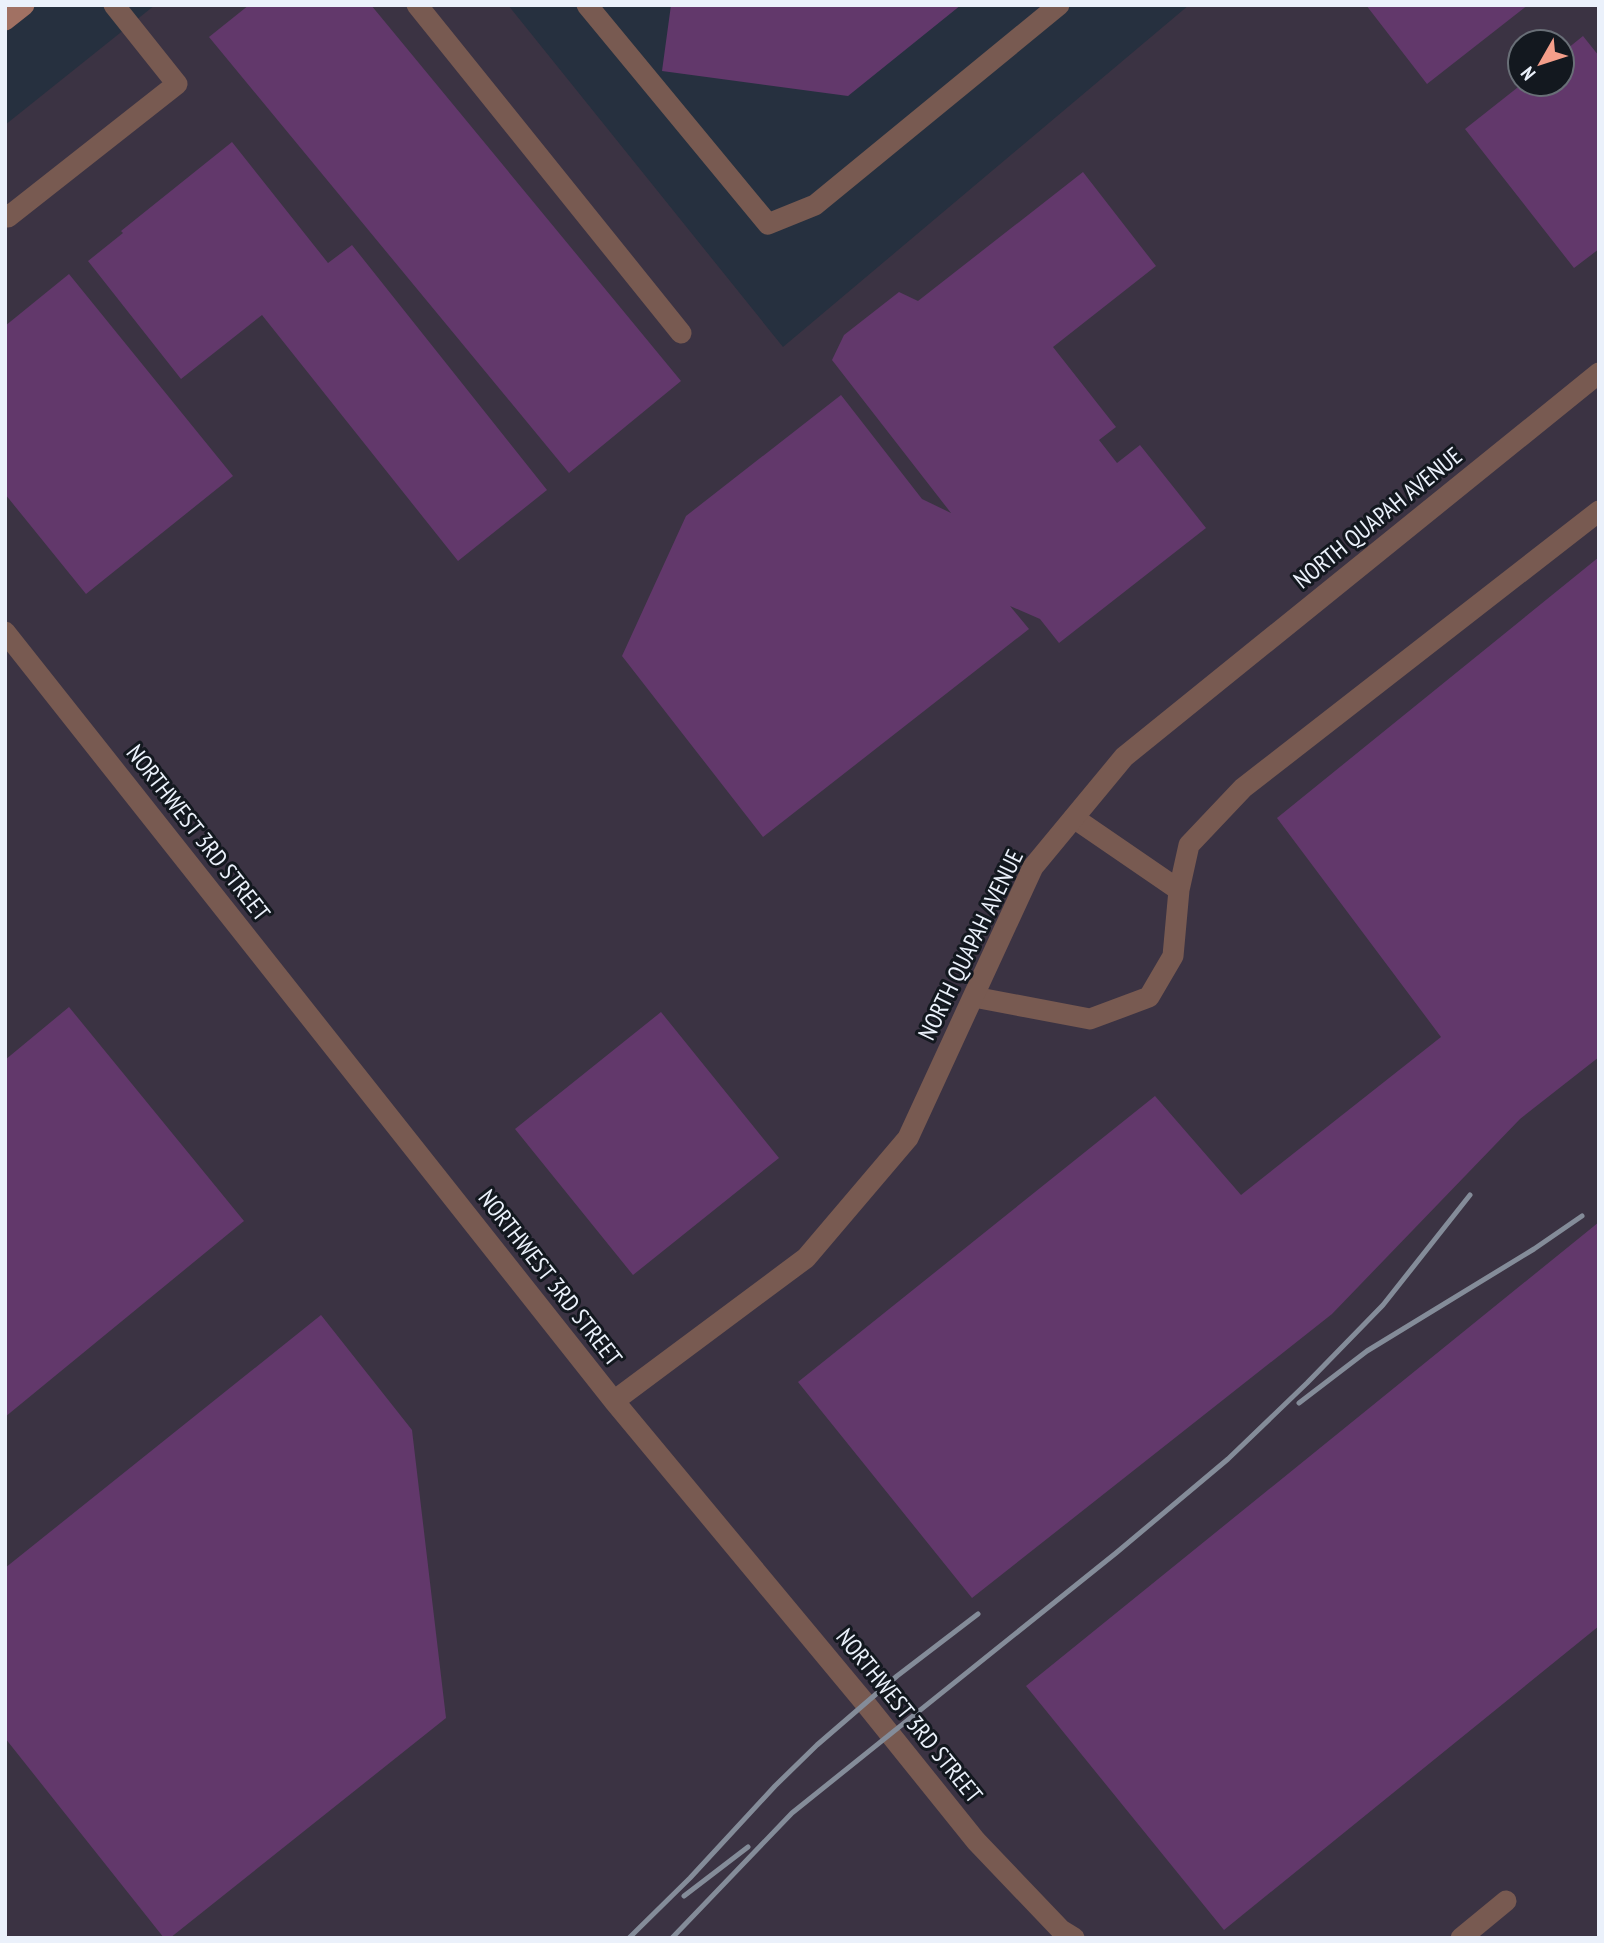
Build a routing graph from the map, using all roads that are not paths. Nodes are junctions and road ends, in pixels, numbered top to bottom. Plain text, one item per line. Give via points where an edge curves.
1 (24, 5) edge
2 (114, 5) edge
3 (417, 5) edge
4 (587, 5) edge
5 (1059, 5) edge
6 (5, 20) edge
7 (6, 217) edge
8 (681, 332) dead end
9 (1599, 373) edge
10 (1599, 511) edge
11 (5, 632) edge
12 (1074, 818) junction
13 (1179, 890) junction
14 (974, 997) junction
15 (614, 1401) junction
16 (1506, 1901) dead end
17 (1074, 1938) edge
18 (1461, 1938) edge

1 - 6 main road
2 - 7 street via 177,85
3 - 8 street
4 - 5 street via 768,224 815,205
9 - 12 street, NORTH QUAPAH AVENUE via 1124,757
10 - 13 street via 1243,788 1189,845
11 - 15 street, NORTHWEST 3RD STREET
12 - 13 street
12 - 14 street, NORTH QUAPAH AVENUE via 1033,867
13 - 14 street via 1173,956 1149,997 1090,1019
14 - 15 street, NORTH QUAPAH AVENUE via 908,1138 806,1258
15 - 17 street, NORTHWEST 3RD STREET via 976,1841
16 - 18 street

